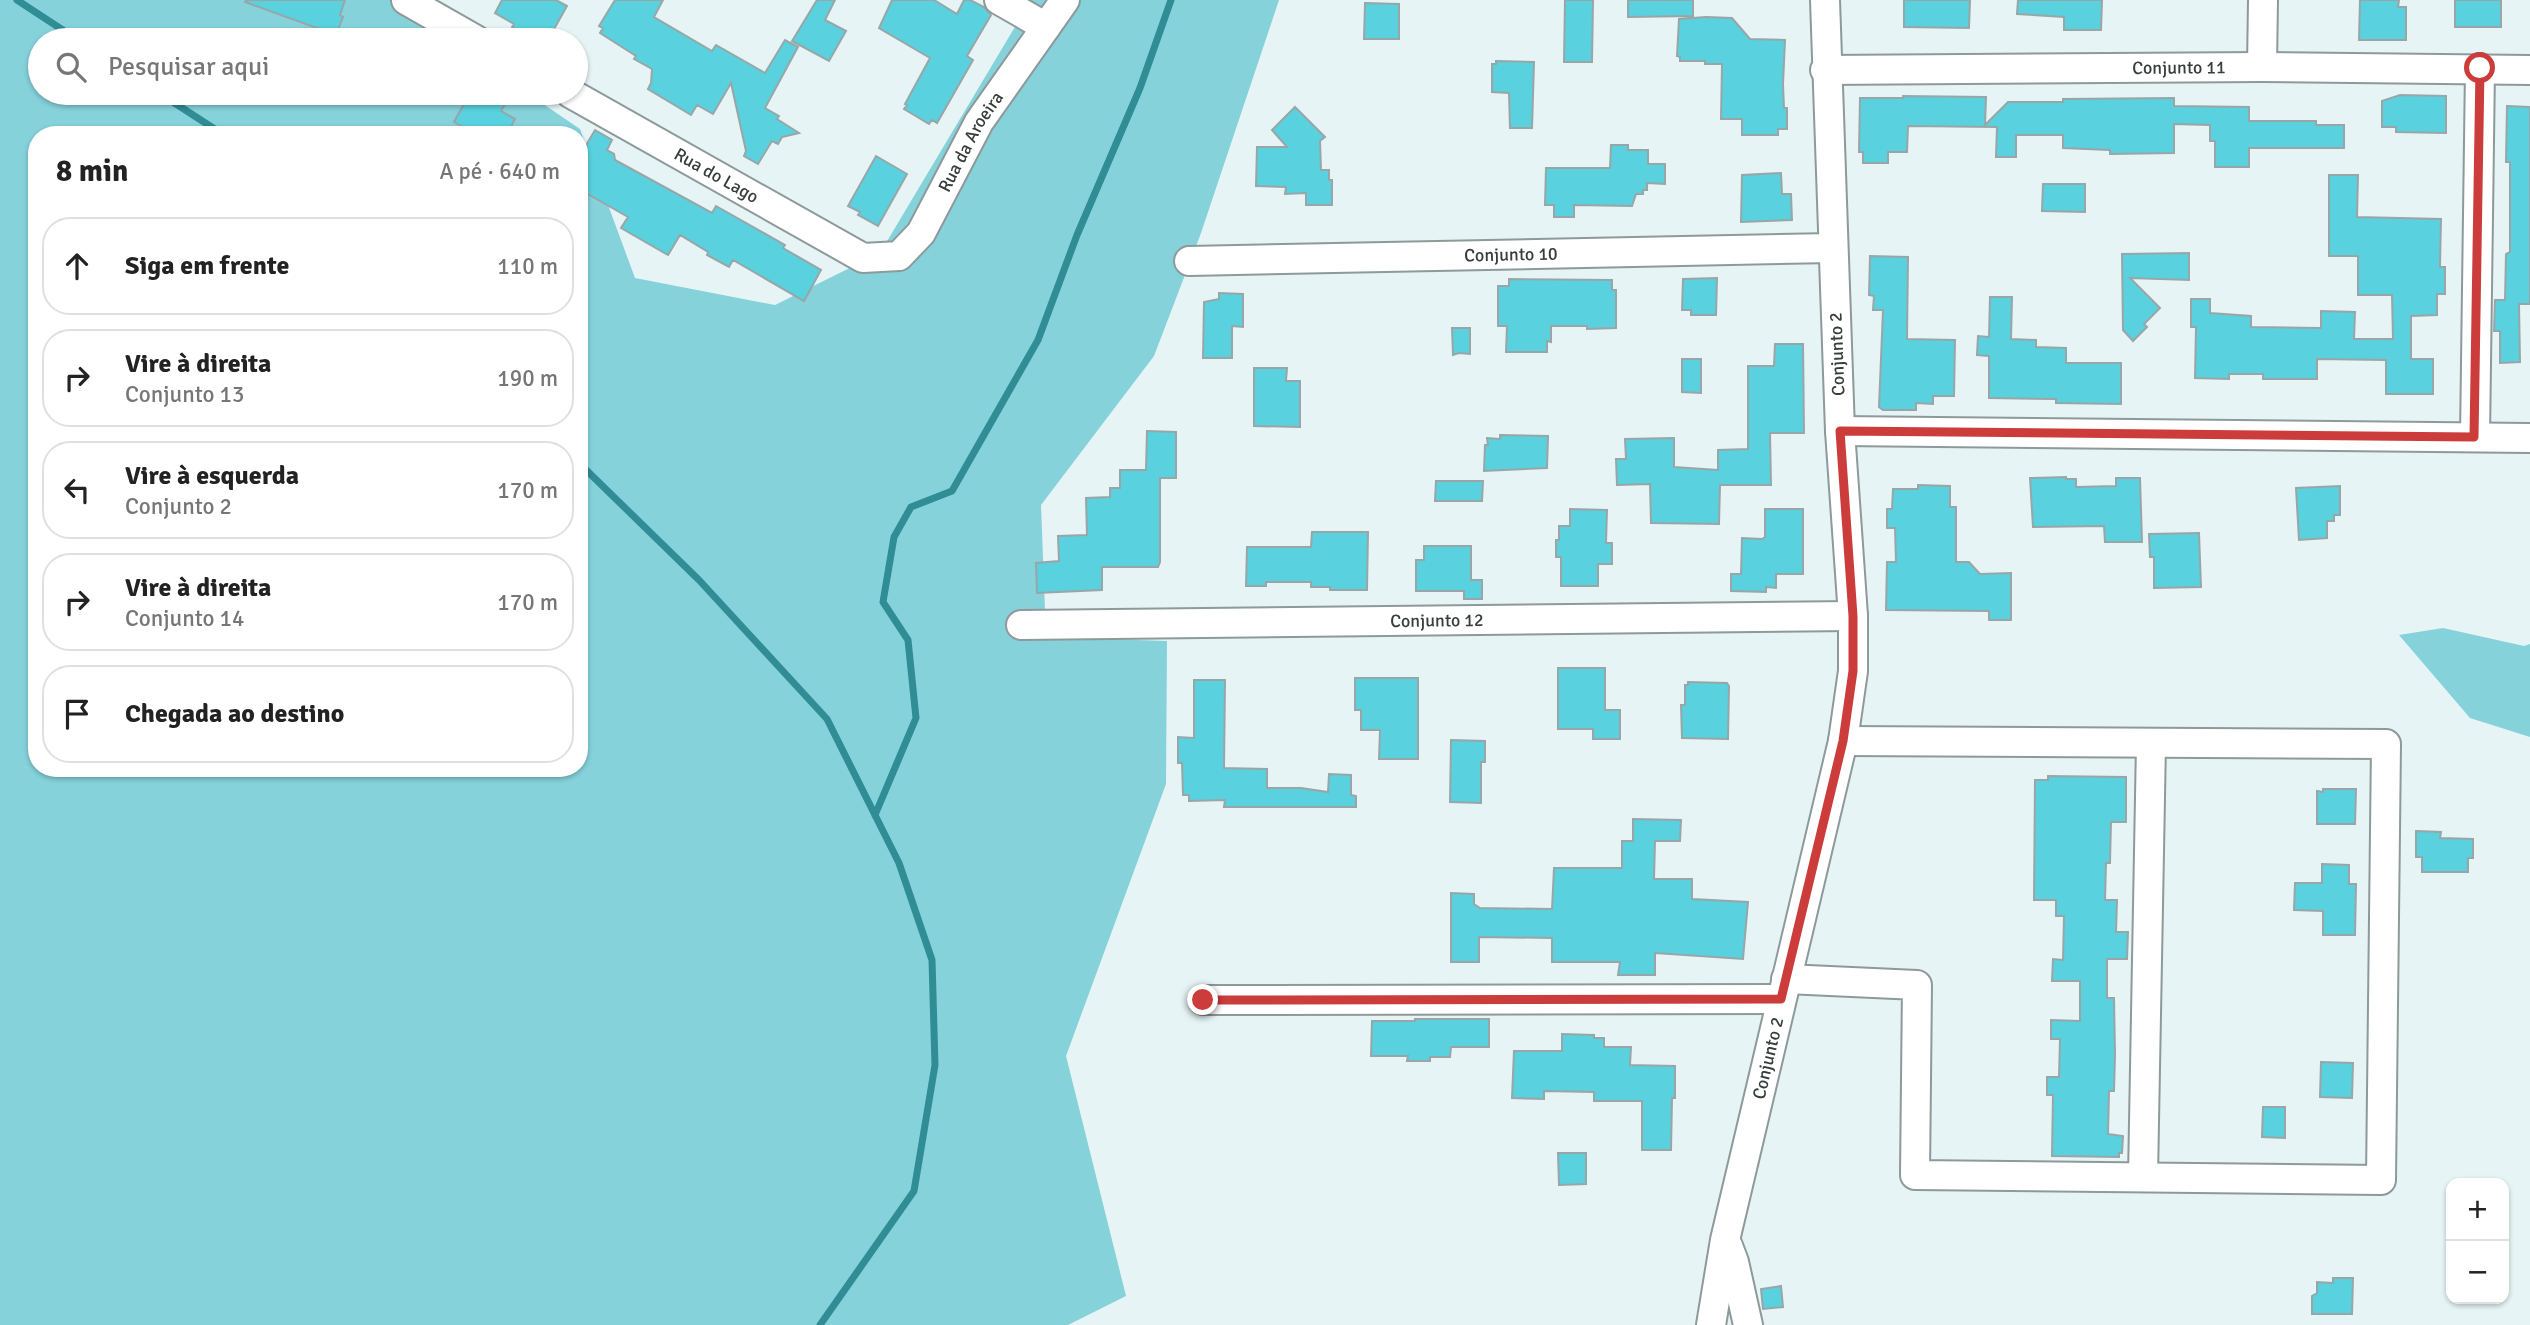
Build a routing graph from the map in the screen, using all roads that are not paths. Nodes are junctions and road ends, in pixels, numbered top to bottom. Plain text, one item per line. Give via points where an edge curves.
1 (406, 0) edge
2 (999, 0) edge
3 (1065, 0) edge
4 (1825, 0) edge
5 (2263, 0) edge
6 (1046, 27) junction
7 (455, 28) edge
8 (2262, 67) junction
9 (2480, 68) junction
10 (2530, 69) edge
11 (1825, 70) junction
12 (588, 104) edge
13 (1832, 248) junction
14 (863, 258) joint
15 (1189, 261) dead end
16 (1840, 431) junction
17 (2474, 437) junction
18 (2530, 438) edge
19 (1853, 616) junction
20 (1021, 625) dead end
21 (1843, 741) junction
22 (2151, 743) junction
23 (1784, 989) junction
24 (1203, 1000) dead end
25 (2143, 1177) junction
26 (1725, 1240) junction
27 (1711, 1325) edge
28 (1748, 1325) edge

1 - 7 street
2 - 6 street
3 - 6 street, Rua da Aroeira
4 - 11 street, Conjunto 2
5 - 8 street
6 - 14 street, Rua da Aroeira via 979,122 921,233 899,256
8 - 9 street, Conjunto 11
8 - 11 street, Conjunto 11
9 - 10 street, Conjunto 11
9 - 17 street
11 - 13 street, Conjunto 2
12 - 14 street, Rua do Lago
13 - 15 street, Conjunto 10
13 - 16 street, Conjunto 2
16 - 17 street
16 - 19 street, Conjunto 2
17 - 18 street
19 - 20 street, Conjunto 12
19 - 21 street, Conjunto 2 via 1853,671
21 - 22 street
21 - 23 street, Conjunto 2
22 - 25 street
22 - 25 street via 2386,744 2381,1180
23 - 24 street
23 - 25 street via 1917,985 1915,1175
23 - 26 street, Conjunto 2
26 - 27 street, Conjunto 2
26 - 28 street

